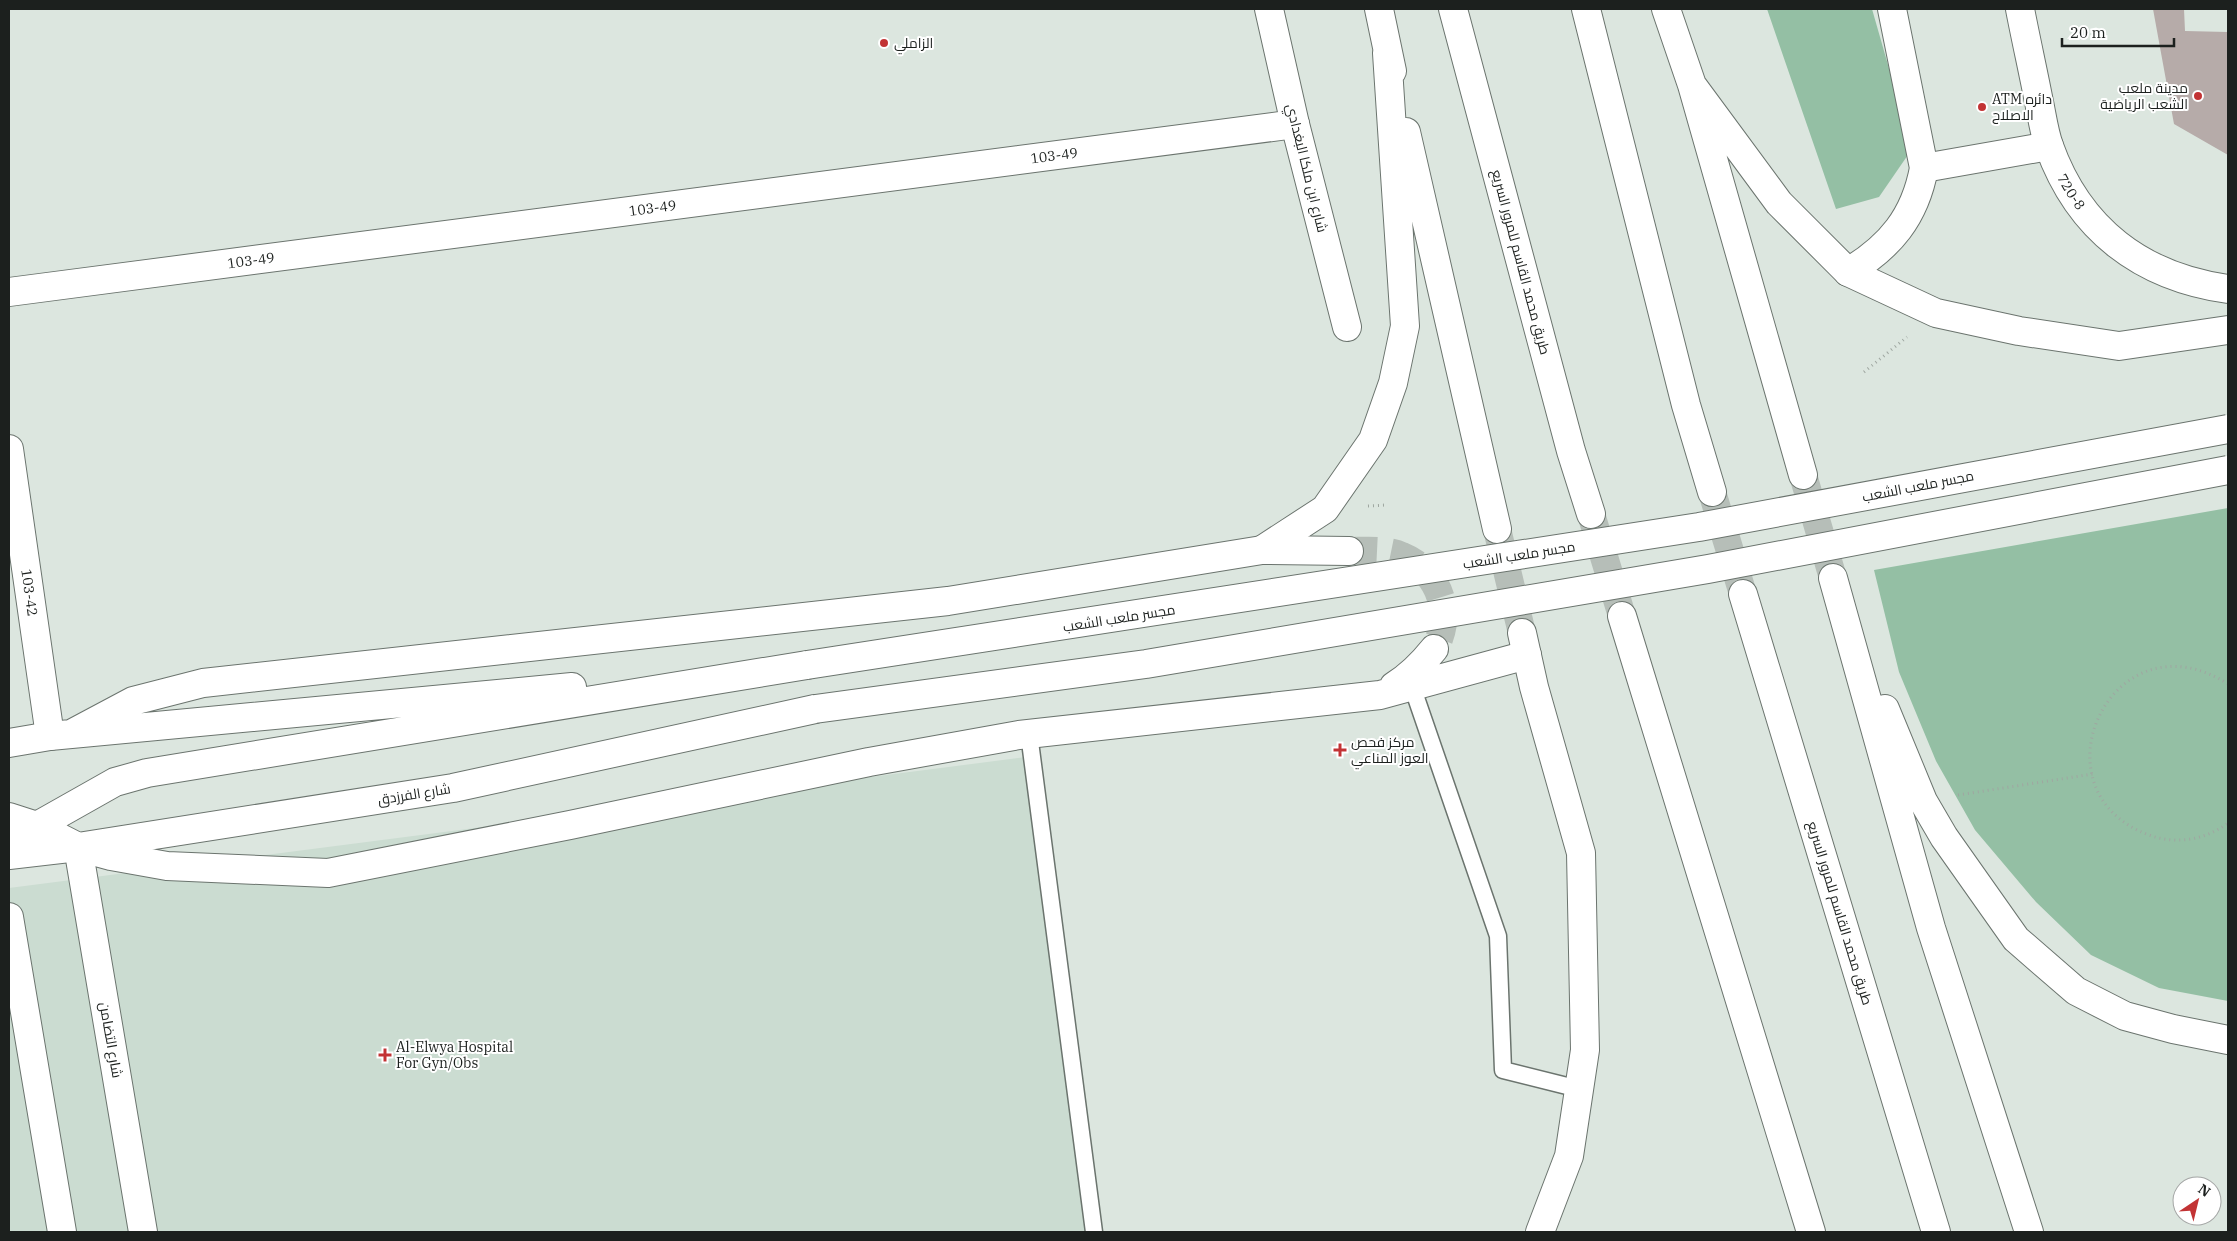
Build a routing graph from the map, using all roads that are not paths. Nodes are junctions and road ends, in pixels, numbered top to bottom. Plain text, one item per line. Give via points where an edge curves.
1 (1269, 9) edge
2 (1379, 9) edge
3 (1453, 9) edge
4 (1586, 9) edge
5 (1666, 9) edge
6 (1892, 9) edge
7 (2020, 9) edge
8 (1388, 53) junction
9 (1692, 85) junction
10 (1295, 124) junction
11 (2049, 146) junction
12 (1924, 168) junction
13 (1848, 272) junction
14 (2228, 290) edge
15 (9, 292) edge
16 (1347, 327) dead end
17 (2228, 330) edge
18 (2228, 429) edge
19 (9, 449) edge
20 (2228, 470) edge
21 (1802, 475) tunnel mouth
22 (1712, 492) tunnel mouth
23 (1591, 514) tunnel mouth
24 (1497, 528) tunnel mouth
25 (1262, 550) junction
26 (1348, 551) tunnel mouth
27 (1743, 594) tunnel mouth
28 (1622, 616) tunnel mouth
29 (1434, 649) tunnel mouth
30 (807, 666) junction
31 (1412, 686) junction
32 (1380, 695) junction
33 (1029, 734) junction
34 (60, 735) junction
35 (9, 743) edge
36 (9, 816) edge
37 (37, 826) junction
38 (78, 847) junction
39 (9, 848) edge
40 (9, 855) edge
41 (9, 916) edge
42 (11, 947) edge
43 (2228, 1040) edge
44 (1579, 1089) junction
45 (62, 1232) edge
46 (144, 1232) edge
47 (1094, 1232) edge
48 (1540, 1232) edge
49 (1811, 1232) edge
50 (1936, 1232) edge
51 (2029, 1232) edge

1 - 10 main road, شارع ابن ملكا البغدادي
2 - 8 main road
3 - 23 main road, طريق محمد القاسم للمرور السريع via 1571,451
4 - 22 main road via 1686,405
5 - 9 main road
6 - 12 main road
7 - 11 main road, 720-8
8 - 24 main road
8 - 25 main road via 1405,326 1394,382 1373,440 1325,509
9 - 13 main road via 1779,203
9 - 21 main road
10 - 15 main road, 103-49
10 - 16 main road, شارع ابن ملكا البغدادي
11 - 12 main road
11 - 14 main road, 720-8 via 2072,195 2106,237 2152,268 2203,286
12 - 13 main road via 1922,185 1901,227 1886,245
13 - 17 main road via 1936,313 2019,331 2119,346
18 - 30 main road, مجسر ملعب الشعب, bridge via 1699,527
19 - 34 main road, 103-42
20 - 38 main road, شارع الفرزدق, bridge via 1708,570 1146,664 815,709 453,788
25 - 26 main road
25 - 34 main road via 948,601 203,683 133,701
27 - 50 main road, طريق محمد القاسم للمرور السريع
28 - 49 main road
29 - 32 main road via 1406,678
30 - 34 main road
30 - 37 main road via 147,774 116,782
31 - 32 main road
31 - 44 lane via 1498,936 1503,1070
31 - 44 main road via 1524,644 1581,854 1585,1050
32 - 33 main road
33 - 38 main road via 869,762 328,873 167,866
33 - 47 lane
34 - 35 main road
36 - 37 main road
37 - 38 main road
37 - 39 main road
38 - 40 main road, شارع الفرزدق
38 - 46 main road, شارع التضامن
41 - 42 main road
42 - 45 main road
43 - 51 main road via 2126,1016 2076,991 2016,939 1944,838 1923,801 1833,578 1931,928
44 - 48 main road via 1569,1156

